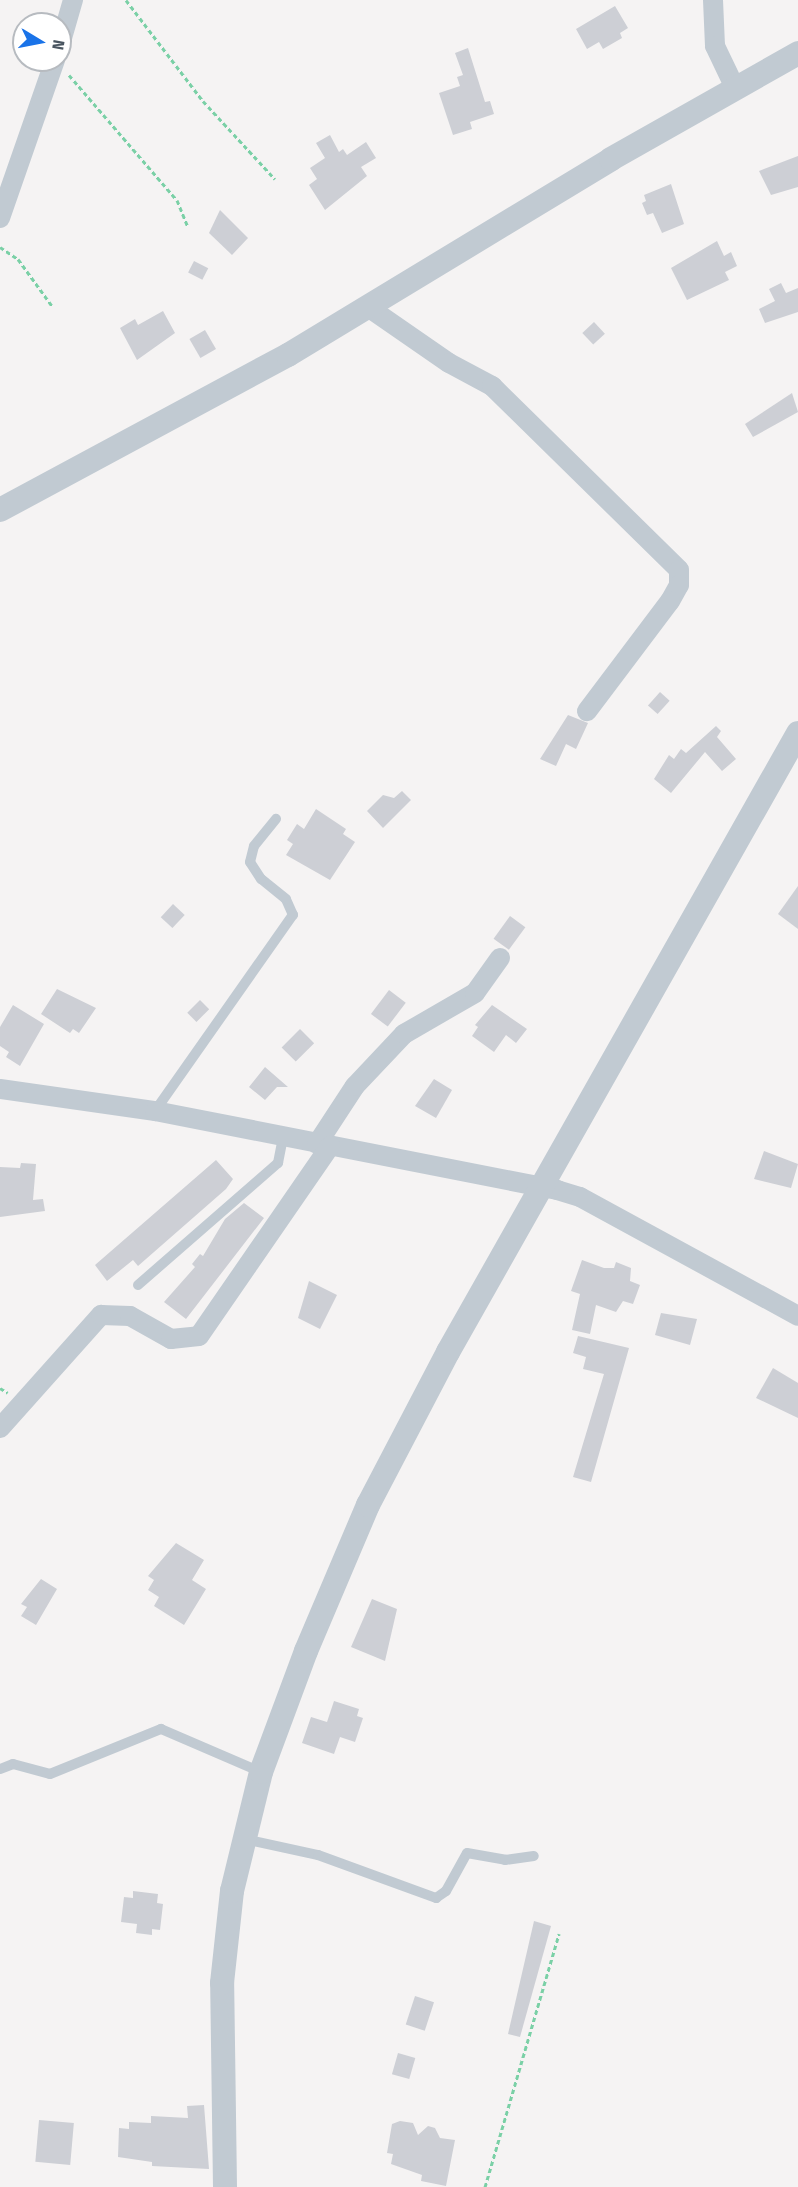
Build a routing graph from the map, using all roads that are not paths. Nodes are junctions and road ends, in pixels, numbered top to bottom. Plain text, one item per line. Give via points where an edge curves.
1 (713, 0) edge
2 (798, 53) edge
3 (56, 72) edge
4 (735, 88) junction
5 (0, 218) edge
6 (368, 307) junction
7 (0, 510) edge
8 (586, 711) dead end
9 (798, 734) edge
10 (276, 819) dead end
11 (500, 958) dead end
12 (0, 1089) edge
13 (155, 1112) junction
14 (283, 1138) junction
15 (323, 1145) junction
16 (537, 1189) junction
17 (138, 1285) dead end
18 (798, 1316) edge
19 (0, 1428) edge
20 (0, 1769) edge
21 (261, 1772) junction
22 (243, 1838) junction
23 (534, 1856) dead end
24 (225, 2187) edge

1 - 4 street via 715,46
2 - 4 street
3 - 5 street
4 - 6 street
6 - 7 street
6 - 8 street via 449,363 492,386 679,570 679,585 670,601
9 - 16 street
10 - 13 lane via 254,846 250,862 261,879 286,899 293,915
11 - 15 street via 475,993 404,1034 355,1086
12 - 13 street
13 - 14 street
14 - 15 street
14 - 17 lane via 278,1163
15 - 16 street
15 - 19 street via 199,1336 171,1339 130,1316 101,1315
16 - 18 street via 580,1197
16 - 21 street via 368,1504
20 - 21 lane via 13,1764 50,1774 161,1729
21 - 22 street
22 - 23 lane via 318,1855 436,1898 446,1892 467,1853 505,1860
22 - 24 street via 232,1891 222,1983

